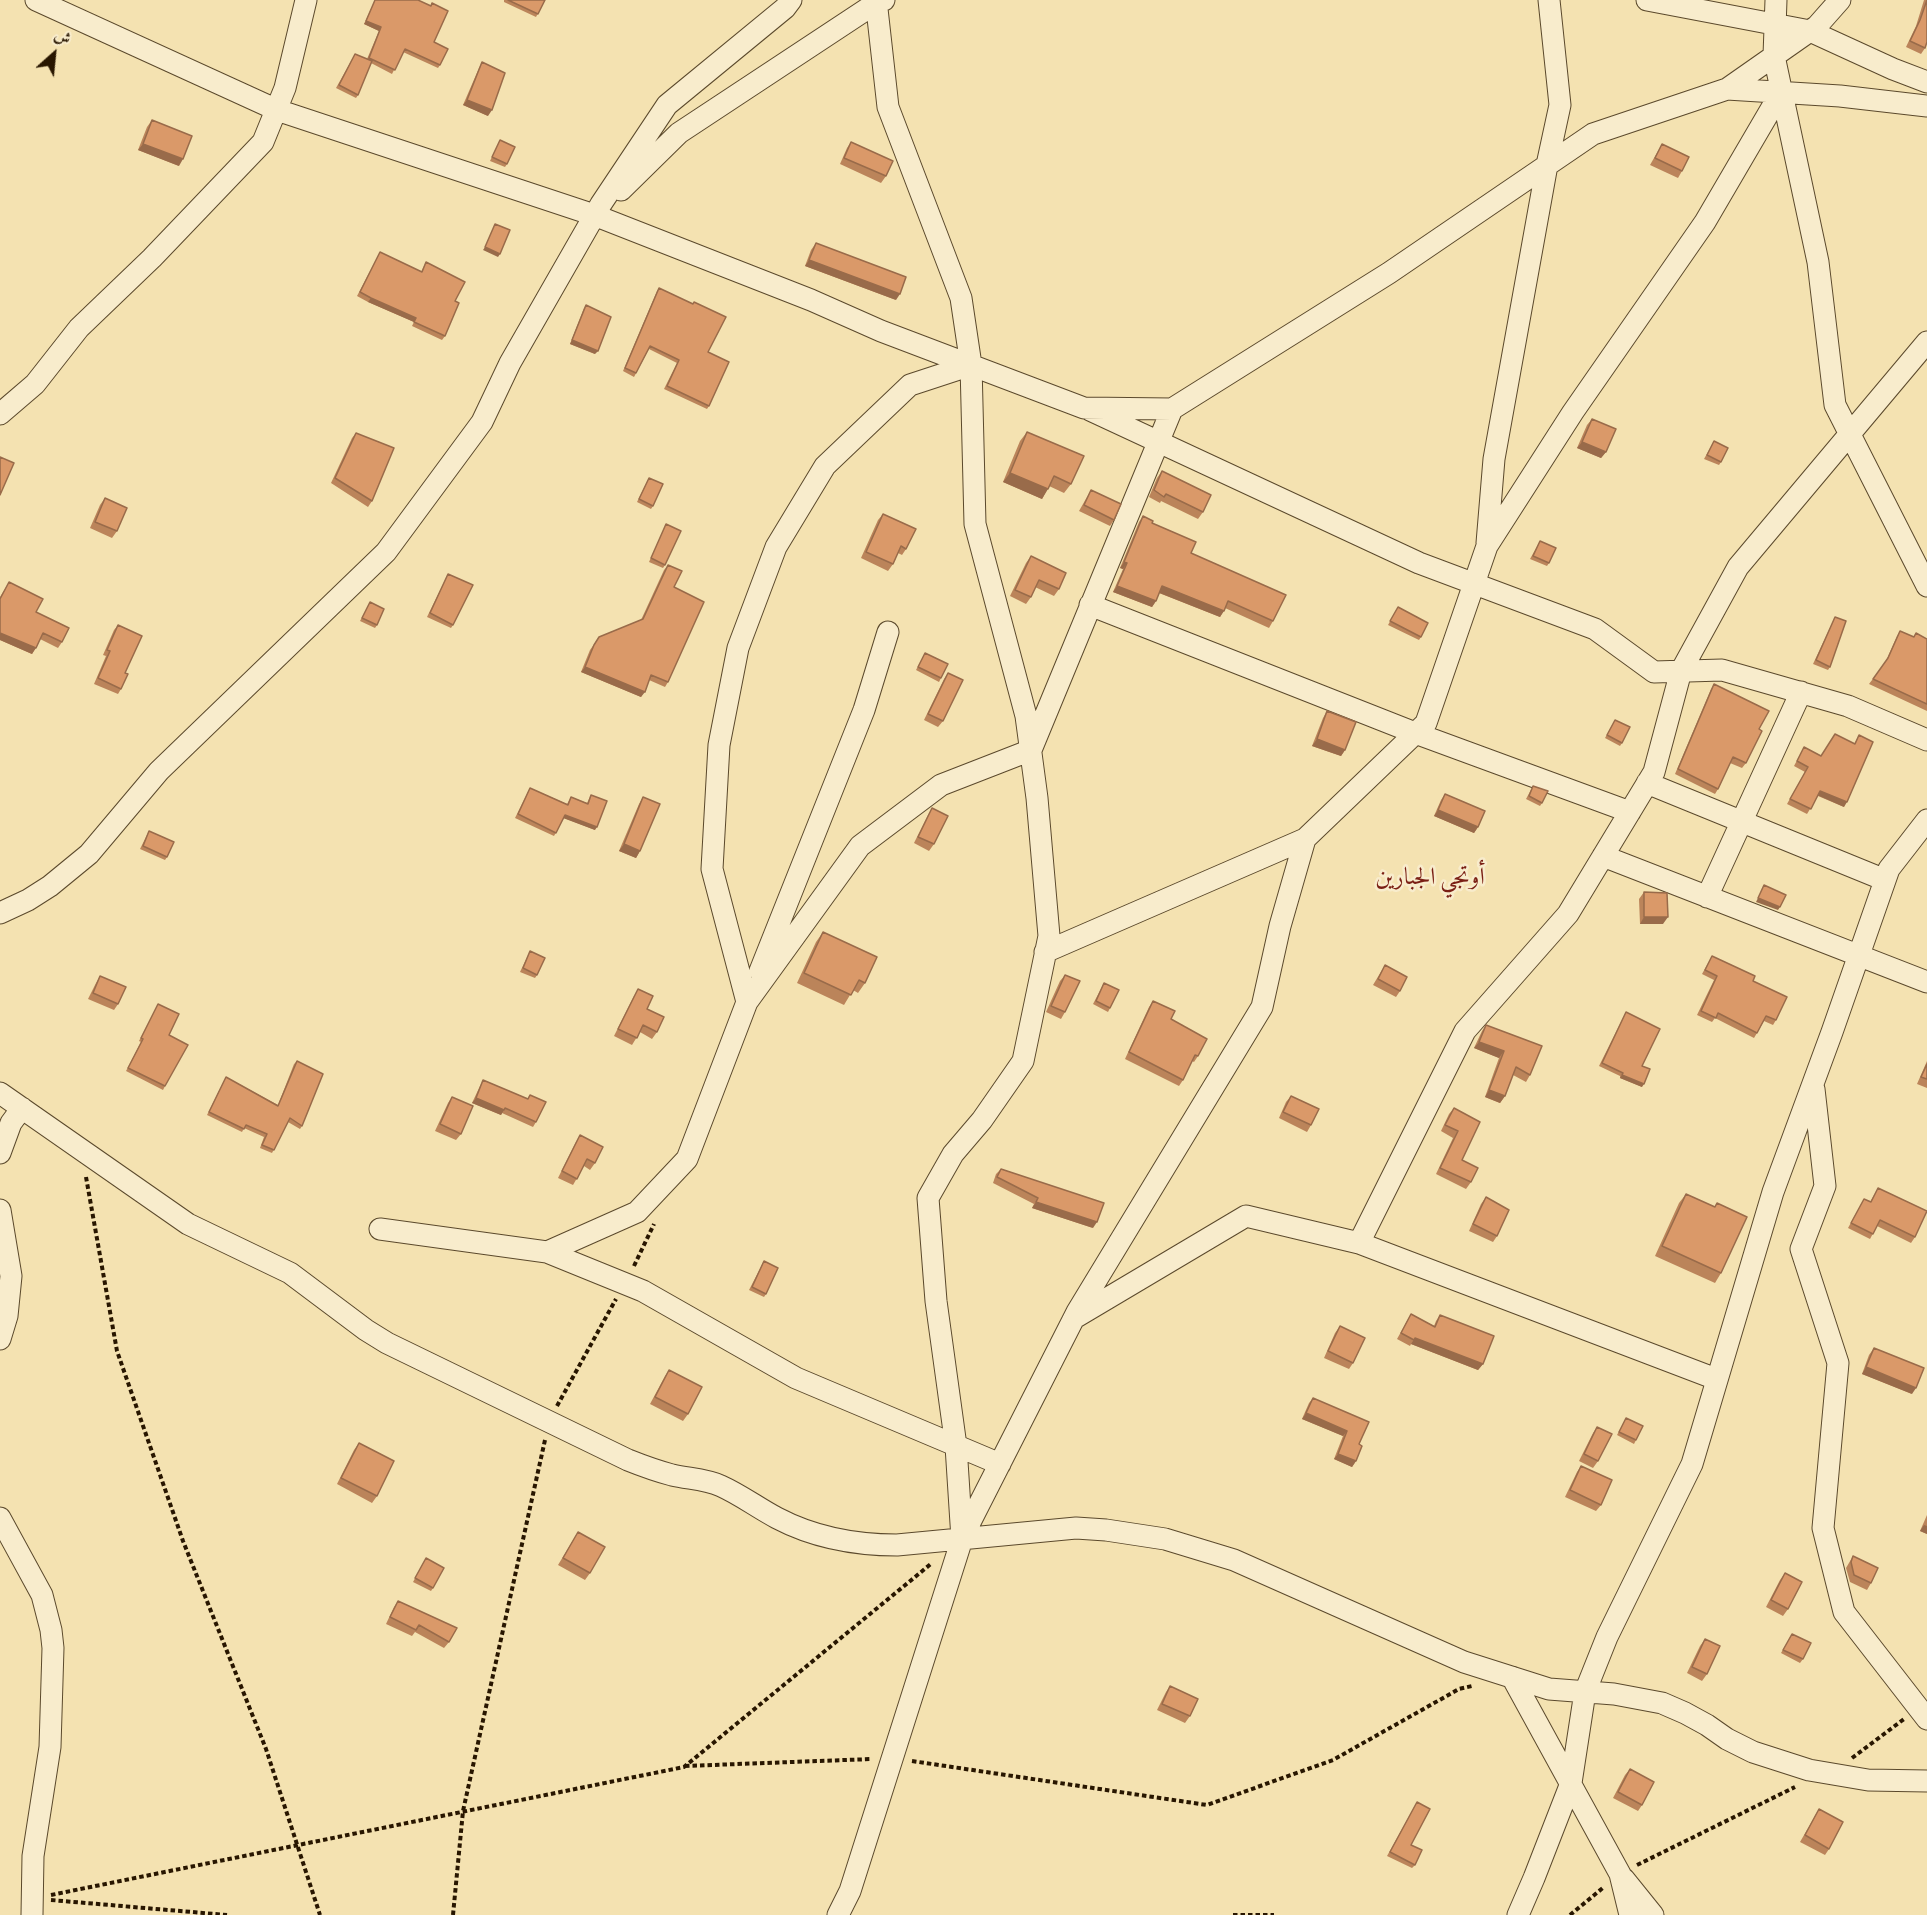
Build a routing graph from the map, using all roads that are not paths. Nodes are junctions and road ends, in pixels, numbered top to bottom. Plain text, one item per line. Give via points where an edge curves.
1 (36, 0) edge
2 (306, 0) edge
3 (791, 0) edge
4 (1549, 0) edge
5 (1647, 0) edge
6 (1776, 0) edge
7 (1840, 0) edge
8 (879, 1) edge
9 (1774, 23) junction
10 (1810, 31) junction
11 (1774, 56) junction
12 (1927, 82) edge
13 (1727, 89) junction
14 (1781, 92) junction
15 (1927, 106) edge
16 (277, 110) junction
17 (1547, 165) junction
18 (594, 215) junction
19 (1927, 342) edge
20 (970, 365) junction
21 (1084, 408) junction
22 (1172, 409) junction
23 (0, 414) edge
24 (1850, 434) junction
25 (1157, 442) junction
26 (1487, 546) junction
27 (1474, 584) junction
28 (1927, 586) edge
29 (1090, 605) junction
30 (888, 632) dead end
31 (1681, 671) junction
32 (1801, 692) junction
33 (1415, 734) junction
34 (1927, 740) edge
35 (1030, 750) junction
36 (1647, 783) junction
37 (1630, 812) junction
38 (1927, 820) edge
39 (1742, 822) junction
40 (1305, 839) junction
41 (1603, 856) junction
42 (1885, 880) junction
43 (1707, 897) junction
44 (0, 913) edge
45 (1045, 952) junction
46 (1859, 956) junction
47 (1927, 982) edge
48 (747, 1002) junction
49 (1814, 1083) junction
50 (0, 1093) edge
51 (21, 1108) junction
52 (0, 1153) edge
53 (0, 1210) edge
54 (380, 1229) dead end
55 (1359, 1243) junction
56 (547, 1252) junction
57 (1074, 1318) junction
58 (0, 1340) edge
59 (1716, 1379) junction
60 (956, 1446) junction
61 (1000, 1464) junction
62 (0, 1518) edge
63 (962, 1539) junction
64 (1512, 1677) junction
65 (1585, 1692) junction
66 (1923, 1713) edge
67 (1927, 1781) edge
68 (1571, 1783) junction
69 (1620, 1874) junction
70 (32, 1907) edge
71 (838, 1915) edge
72 (1518, 1915) edge
73 (1630, 1915) edge
74 (1653, 1915) edge

1 - 16 street
2 - 16 street
3 - 18 street via 667,105
4 - 17 street via 1560,105
5 - 9 street
6 - 9 street
7 - 10 street
8 - 18 street via 678,133
8 - 20 street via 888,107 961,298
9 - 10 street
9 - 11 street
10 - 11 street
10 - 12 street
11 - 13 street
11 - 14 street
13 - 14 street
13 - 17 street via 1593,134
14 - 15 street
14 - 24 street via 1818,262 1835,405
14 - 26 street via 1705,222 1573,412
16 - 18 street
16 - 23 street via 263,142 79,328 35,384
17 - 22 street via 1389,273
17 - 26 street via 1494,459
18 - 20 street
18 - 44 street via 510,363 482,422 386,552 159,771 89,854 50,886
19 - 24 street
20 - 21 street
20 - 35 street via 975,524 1026,716
20 - 48 street via 910,385 825,466 776,547 738,648 719,745 712,869
21 - 22 street
21 - 25 street
22 - 25 street
24 - 28 street
24 - 31 street via 1738,567
25 - 27 street via 1419,563
25 - 29 street
26 - 27 street
27 - 31 street via 1595,628 1654,672
27 - 33 street via 1426,723
29 - 33 street
29 - 35 street
30 - 48 street via 864,710
31 - 32 street via 1722,670
31 - 36 street via 1654,772
32 - 34 street via 1848,705
32 - 39 street
33 - 37 street
33 - 40 street
35 - 45 street via 1049,936
35 - 48 street via 941,785 860,846
36 - 37 street
36 - 39 street
37 - 41 street
38 - 42 street via 1889,869
39 - 42 street
39 - 43 street
40 - 45 street
40 - 57 street via 1262,1007
41 - 43 street
41 - 55 street via 1568,914 1465,1031
42 - 46 street
43 - 46 street
45 - 60 street via 1023,1061 953,1154 928,1198 936,1301
46 - 47 street
46 - 49 street
48 - 56 street via 687,1159 637,1212
49 - 59 street via 1773,1192
49 - 66 street via 1825,1186 1801,1249 1838,1363 1823,1528 1844,1612
50 - 51 street
51 - 52 street
51 - 63 street via 188,1224 290,1273 387,1343 650,1469 719,1485 775,1517 843,1542 897,1545
53 - 58 street via 11,1276
54 - 56 street
55 - 57 street via 1246,1216
55 - 59 street
56 - 60 street via 643,1291 796,1378
57 - 61 street
59 - 65 street via 1692,1464 1607,1637
60 - 61 street
60 - 63 street
61 - 63 street
62 - 70 street via 42,1595 53,1648 50,1747 33,1856
63 - 64 street via 1076,1528 1166,1539 1234,1560 1464,1662
63 - 71 street via 850,1892
64 - 65 street via 1549,1689
64 - 68 street
65 - 67 street via 1662,1703 1754,1752 1823,1773 1868,1780
65 - 68 street
68 - 69 street
68 - 72 street
69 - 73 street
69 - 74 street

